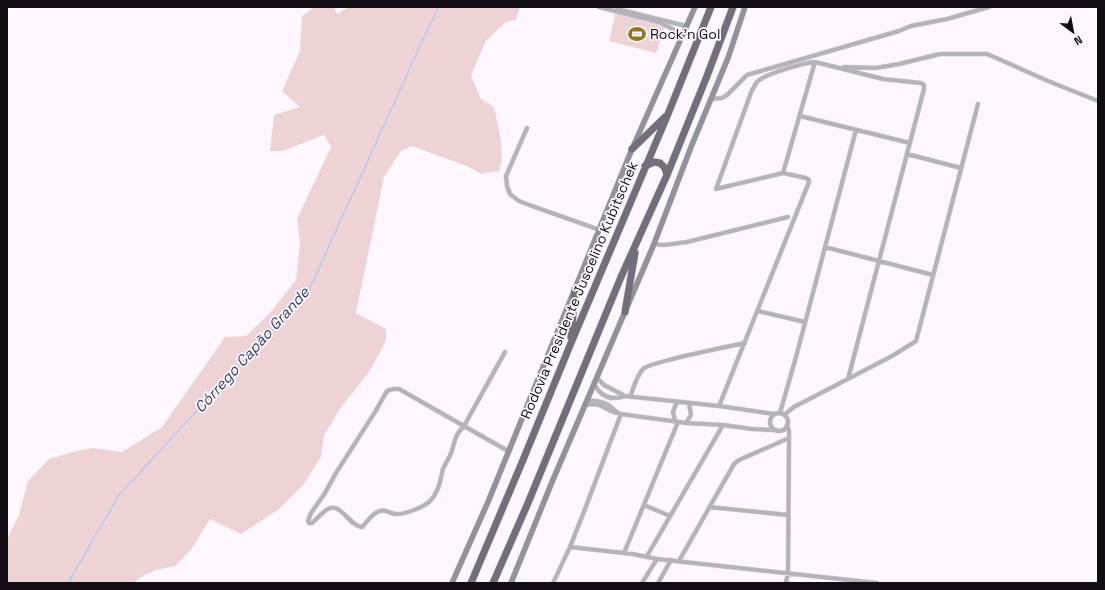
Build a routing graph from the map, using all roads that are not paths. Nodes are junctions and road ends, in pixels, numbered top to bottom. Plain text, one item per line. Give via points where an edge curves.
1 (599, 7) edge
2 (609, 7) edge
3 (695, 7) edge
4 (711, 7) edge
5 (732, 7) edge
6 (745, 7) edge
7 (989, 7) edge
8 (686, 26) junction
9 (682, 34) junction
10 (815, 62) junction
11 (835, 67) junction
12 (710, 99) junction
13 (1098, 101) edge
14 (978, 104) dead end
15 (668, 114) junction
16 (800, 116) junction
17 (527, 128) dead end
18 (856, 130) junction
19 (910, 143) junction
20 (632, 149) junction
21 (907, 154) junction
22 (645, 166) junction
23 (961, 168) junction
24 (783, 173) junction
25 (667, 175) junction
26 (788, 217) dead end
27 (600, 230) junction
28 (636, 242) junction
29 (654, 244) junction
30 (825, 247) junction
31 (879, 261) junction
32 (933, 275) junction
33 (575, 290) junction
34 (758, 311) junction
35 (625, 312) junction
36 (805, 322) junction
37 (570, 343) junction
38 (745, 343) junction
39 (505, 352) dead end
40 (597, 378) junction
41 (848, 378) junction
42 (594, 384) junction
43 (608, 397) junction
44 (628, 397) junction
45 (614, 398) junction
46 (677, 402) junction
47 (586, 403) junction
48 (605, 403) junction
49 (688, 403) junction
50 (610, 406) junction
51 (719, 406) junction
52 (619, 414) junction
53 (774, 414) junction
54 (782, 414) junction
55 (677, 421) junction
56 (686, 423) junction
57 (723, 425) junction
58 (787, 425) junction
59 (464, 426) junction
60 (778, 430) junction
61 (789, 438) junction
62 (508, 451) junction
63 (644, 505) junction
64 (709, 508) junction
65 (788, 515) junction
66 (670, 516) junction
67 (570, 547) junction
68 (624, 553) junction
69 (647, 556) junction
70 (657, 559) junction
71 (671, 560) junction
72 (679, 561) junction
73 (476, 570) junction
74 (788, 572) junction
75 (452, 583) edge
76 (467, 583) edge
77 (471, 583) edge
78 (493, 583) edge
79 (511, 583) edge
80 (553, 583) edge
81 (642, 583) edge
82 (658, 583) edge
83 (786, 583) edge
84 (877, 583) edge

1 - 9 street via 659,22
2 - 8 street
3 - 8 main road
4 - 15 highway, Rodovia Presidente Juscelino Kubitschek
5 - 25 highway
6 - 12 main road via 728,58
7 - 12 street via 911,26 754,72 727,95
8 - 9 main road
9 - 20 main road
10 - 11 street
10 - 16 street
10 - 24 street via 786,69 758,81 752,90 716,189
11 - 13 street via 876,68 936,55 987,54
11 - 19 street via 883,79 924,85
12 - 29 main road
14 - 23 street
15 - 20 highway
15 - 22 highway, Rodovia Presidente Juscelino Kubitschek
16 - 18 street
16 - 24 street
17 - 27 street via 506,176 510,194 519,201
18 - 19 street
18 - 30 street
19 - 21 street
20 - 27 main road
21 - 23 street
21 - 31 street
22 - 25 highway via 654,162 660,163
22 - 37 highway, Rodovia Presidente Juscelino Kubitschek
23 - 32 street
24 - 34 street via 806,178 809,185
25 - 28 highway
26 - 29 street via 687,242
27 - 33 main road
28 - 35 highway
28 - 78 highway
29 - 35 main road
30 - 31 street
30 - 36 street
31 - 32 street
31 - 41 street
32 - 41 street via 916,341
33 - 37 highway
33 - 62 main road
34 - 36 street
34 - 38 street
35 - 40 main road
36 - 54 street
37 - 73 highway, Rodovia Presidente Juscelino Kubitschek
38 - 44 street via 645,366
38 - 51 street
39 - 59 street
40 - 42 main road
40 - 44 street
41 - 54 street
42 - 43 street
42 - 47 main road
43 - 45 street
43 - 48 street
44 - 45 street
44 - 46 street
45 - 50 street
46 - 49 street
46 - 55 street via 673,412
47 - 48 street via 596,400
47 - 52 street via 600,405
47 - 79 main road
48 - 50 street
49 - 51 street
49 - 56 street via 691,415
50 - 52 street
51 - 53 street
52 - 55 street
52 - 67 street
53 - 54 street
53 - 60 street via 770,418 770,424 773,429
54 - 58 street via 787,420
55 - 56 street
55 - 63 street
56 - 57 street
57 - 60 street
57 - 66 street
58 - 60 street
58 - 61 street
59 - 59 street via 456,434 439,487 426,505 395,514 380,510 362,527 334,507 327,509 312,523 309,522 311,513 387,391 398,389
59 - 62 street
60 - 61 street
61 - 64 street via 737,462
61 - 65 street
62 - 75 main road
63 - 66 street
63 - 68 street
64 - 65 street
64 - 72 street
65 - 74 street
66 - 69 street
67 - 68 street
67 - 80 street
68 - 69 street
69 - 70 street
70 - 71 street
70 - 81 street
71 - 72 street
71 - 82 street
72 - 74 street
73 - 76 highway
73 - 77 highway, Rodovia Presidente Juscelino Kubitschek
74 - 83 street
74 - 84 street

